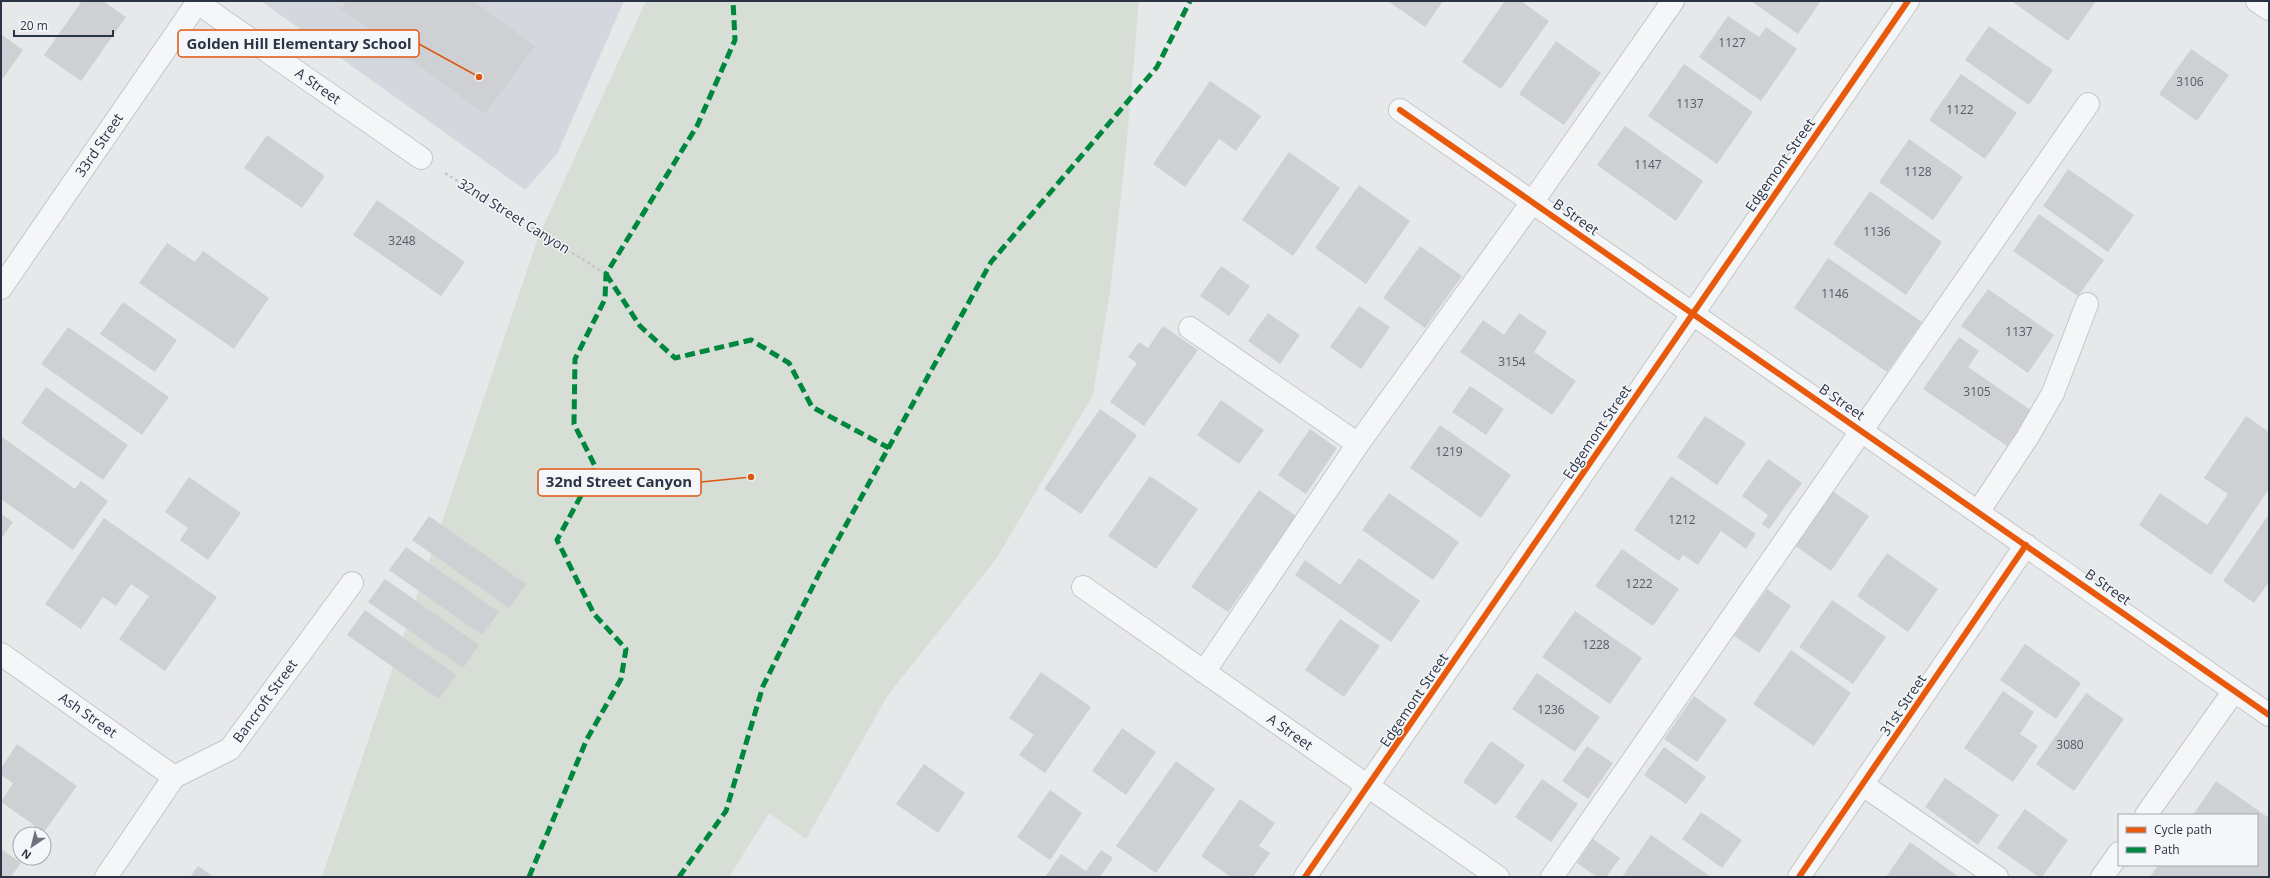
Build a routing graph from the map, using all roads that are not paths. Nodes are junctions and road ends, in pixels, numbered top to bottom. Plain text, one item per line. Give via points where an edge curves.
1 (1673, 1) edge
2 (1908, 1) edge
3 (2257, 1) edge
4 (196, 2) edge
5 (2269, 9) edge
6 (2088, 104) dead end
7 (1400, 110) dead end
8 (422, 158) road end
9 (1533, 201) junction
10 (1, 288) edge
11 (2087, 304) dead end
12 (1692, 313) junction
13 (1190, 328) dead end
14 (1861, 430) junction
15 (1358, 444) junction
16 (1978, 512) junction
17 (2026, 545) junction
18 (352, 583) dead end
19 (1083, 587) dead end
20 (1, 654) edge
21 (1204, 672) junction
22 (2234, 690) junction
23 (2269, 715) edge
24 (174, 776) junction
25 (1863, 785) junction
26 (1368, 787) junction
27 (2147, 814) edge
28 (2118, 854) edge
29 (106, 877) edge
30 (1305, 877) edge
31 (1498, 877) edge
32 (1552, 877) edge
33 (1799, 877) edge
34 (1997, 877) edge
35 (2102, 877) edge

1 - 9 street
2 - 12 street, Edgemont Street
3 - 5 street
4 - 8 street, A Street
4 - 10 street, 33rd Street
6 - 14 street
7 - 9 street, B Street
9 - 12 street, B Street
9 - 15 street
11 - 16 street via 2053,393
12 - 14 street, B Street
12 - 26 street, Edgemont Street
13 - 15 street
14 - 16 street, B Street
14 - 32 street
15 - 21 street
16 - 17 street, B Street
17 - 22 street, B Street
17 - 25 street, 31st Street
18 - 24 street, Bancroft Street via 230,749
19 - 21 street, A Street
20 - 24 street, Ash Street
21 - 26 street, A Street
22 - 23 street, B Street
22 - 27 street
24 - 29 street
25 - 33 street, 31st Street
25 - 34 street
26 - 30 street, Edgemont Street
26 - 31 street, A Street
28 - 35 street

